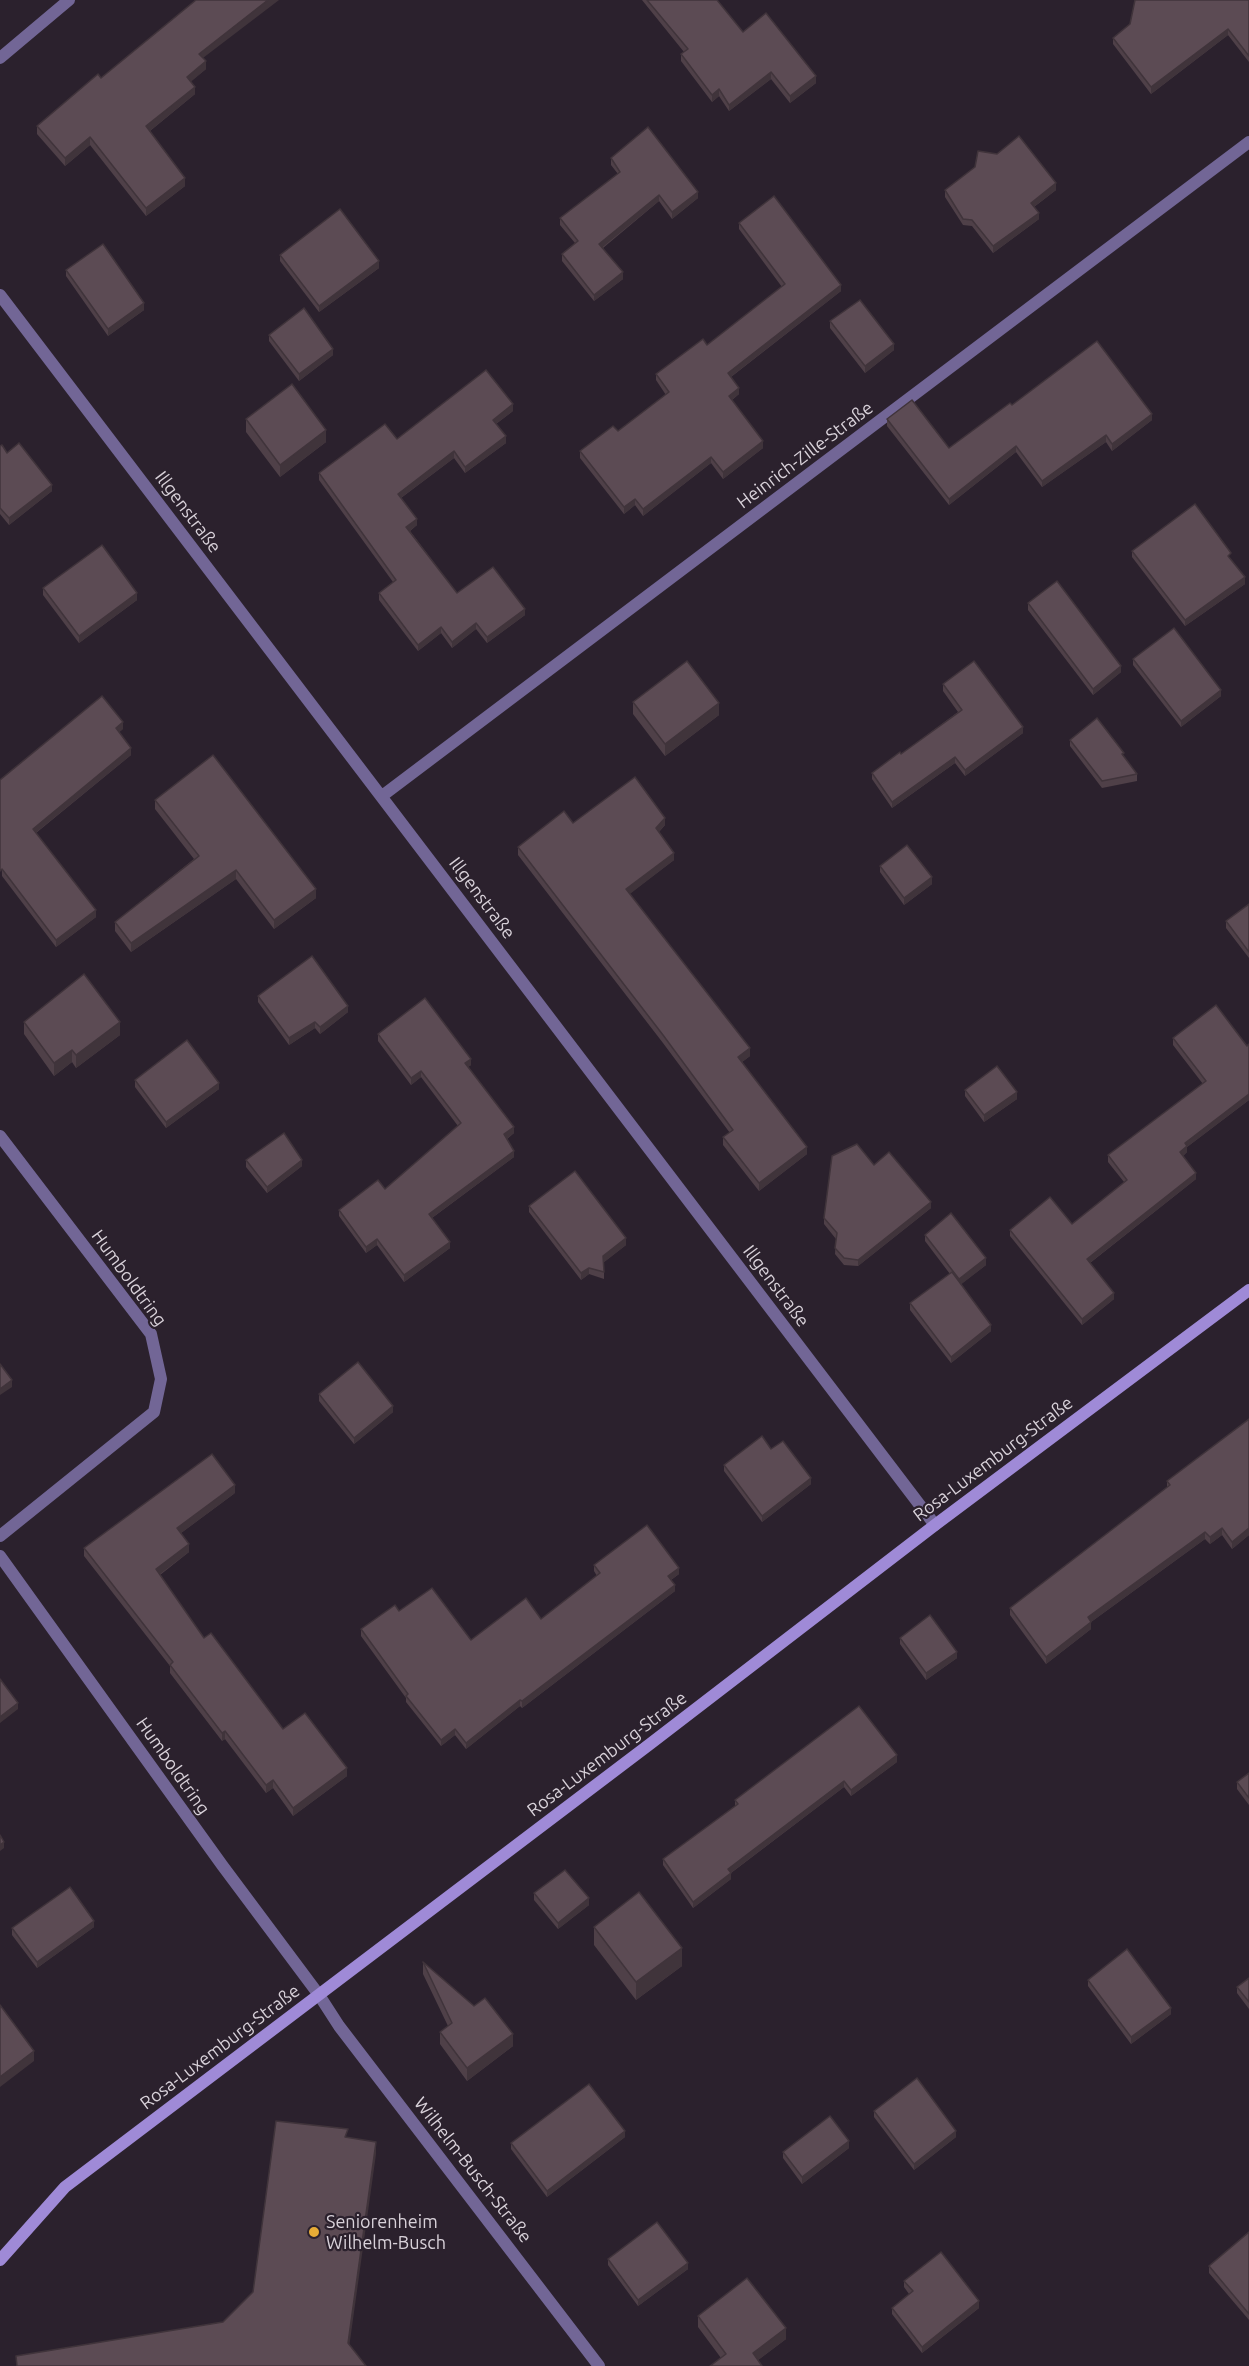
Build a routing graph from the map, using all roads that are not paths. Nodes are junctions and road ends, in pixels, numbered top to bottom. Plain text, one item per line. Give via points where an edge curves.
1 (69, 0) edge
2 (0, 58) edge
3 (1249, 142) edge
4 (0, 295) edge
5 (382, 796) junction
6 (0, 1136) edge
7 (1249, 1290) edge
8 (934, 1525) junction
9 (0, 1536) edge
10 (0, 1556) edge
11 (319, 1995) junction
12 (0, 2260) edge
13 (599, 2366) edge

1 - 2 street
3 - 5 street, Heinrich-Zille-Straße
4 - 5 street, Illgenstraße
5 - 8 street, Illgenstraße
6 - 9 street, Humboldtring via 152,1334 161,1379 154,1412
7 - 8 street, Rosa-Luxemburg-Straße
8 - 11 street, Rosa-Luxemburg-Straße
10 - 11 street, Humboldtring
11 - 12 street, Rosa-Luxemburg-Straße via 65,2187
11 - 13 street, Wilhelm-Busch-Straße

